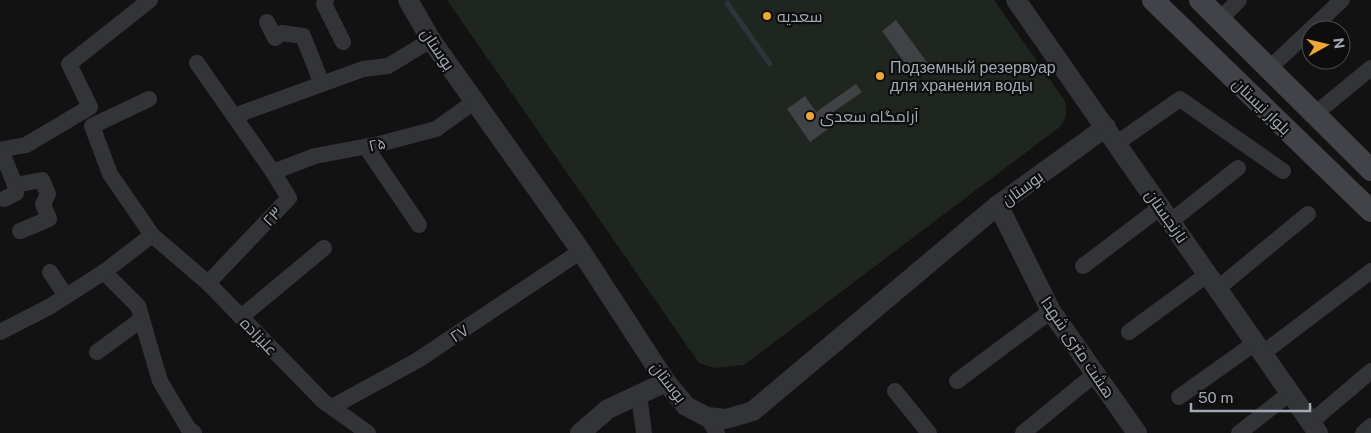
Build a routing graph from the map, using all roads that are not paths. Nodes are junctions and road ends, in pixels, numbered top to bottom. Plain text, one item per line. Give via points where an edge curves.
1 (150, 0) edge
2 (326, 0) edge
3 (408, 0) edge
4 (1016, 0) edge
5 (1153, 0) edge
6 (1200, 0) edge
7 (1239, 0) edge
8 (1342, 0) edge
9 (1220, 19) junction
10 (267, 22) dead end
11 (432, 40) junction
12 (343, 42) dead end
13 (1277, 61) dead end
14 (197, 63) dead end
15 (1371, 68) edge
16 (322, 84) junction
17 (150, 99) dead end
18 (474, 102) junction
19 (1315, 114) junction
20 (234, 116) junction
21 (1111, 135) junction
22 (366, 147) junction
23 (1, 150) edge
24 (1238, 168) dead end
25 (1371, 170) edge
26 (1283, 171) dead end
27 (273, 172) junction
28 (15, 185) junction
29 (4, 198) dead end
30 (998, 205) junction
31 (1371, 211) edge
32 (1166, 214) junction
33 (1308, 214) dead end
34 (419, 225) dead end
35 (20, 231) dead end
36 (152, 234) junction
37 (324, 248) dead end
38 (580, 251) junction
39 (1083, 266) dead end
40 (50, 272) dead end
41 (104, 272) junction
42 (1371, 272) edge
43 (1213, 281) junction
44 (208, 284) junction
45 (66, 296) junction
46 (1050, 311) junction
47 (241, 317) junction
48 (142, 319) junction
49 (0, 332) edge
50 (1129, 332) dead end
51 (1259, 348) junction
52 (97, 352) dead end
53 (1371, 372) edge
54 (1095, 374) junction
55 (957, 381) dead end
56 (666, 382) junction
57 (895, 391) dead end
58 (1290, 393) junction
59 (639, 394) junction
60 (1179, 397) dead end
61 (332, 407) junction
62 (712, 425) edge
63 (1371, 426) edge
64 (1314, 428) edge
65 (191, 430) edge
66 (1130, 430) edge
67 (368, 433) edge
68 (580, 433) edge
69 (644, 433) edge
70 (929, 433) edge
71 (1023, 433) edge
72 (1239, 433) edge
73 (1363, 433) edge

1 - 23 street via 69,64 90,108 26,145
2 - 12 street via 324,4
3 - 11 street, بوستان
4 - 21 street, نارنجستان
5 - 31 main road, بلوار نیستان
6 - 9 main road, بلوار نیستان
7 - 9 street
8 - 13 street
9 - 19 main road, بلوار نیستان
10 - 16 street via 275,38 282,33 303,36
11 - 16 street via 388,66 363,69
11 - 18 street, بوستان
14 - 20 street, ۲۳
15 - 19 street
16 - 20 street
17 - 36 street, علیزاده via 92,126 110,174
18 - 22 street, ۲۵ via 436,129
18 - 38 street, بوستان
19 - 25 main road, بلوار نیستان
20 - 27 street, ۲۳
21 - 26 street via 1180,99
21 - 30 street, بوستان
21 - 32 street, نارنجستان
22 - 27 street, ۲۵ via 315,156
22 - 34 street
23 - 28 street
24 - 32 street
27 - 44 street, ۲۳ via 289,198
28 - 29 street via 16,193
28 - 35 street via 42,180 48,194 43,204 49,219
30 - 46 street, هشت متری شهدا
30 - 62 street, بوستان via 753,411
32 - 39 street
32 - 43 street, نارنجستان
33 - 43 street
36 - 41 street
36 - 44 street, علیزاده
37 - 47 street
38 - 56 street, بوستان
38 - 61 street, ۲۷ via 418,360
40 - 45 street
41 - 45 street
41 - 48 street via 138,306
42 - 51 street
43 - 50 street
43 - 51 street, نارنجستان
44 - 47 street, علیزاده
45 - 49 street
46 - 54 street, هشت متری شهدا
46 - 55 street
47 - 61 street, علیزاده
48 - 52 street
48 - 65 street via 160,380
51 - 58 street, نارنجستان
51 - 60 street
53 - 64 street
54 - 66 street, هشت متری شهدا
54 - 71 street
56 - 59 street
56 - 62 street, بوستان via 686,406
57 - 70 street
58 - 64 street, نارنجستان
58 - 72 street
59 - 68 street via 608,409
59 - 69 street
61 - 67 street, علیزاده
63 - 73 street

